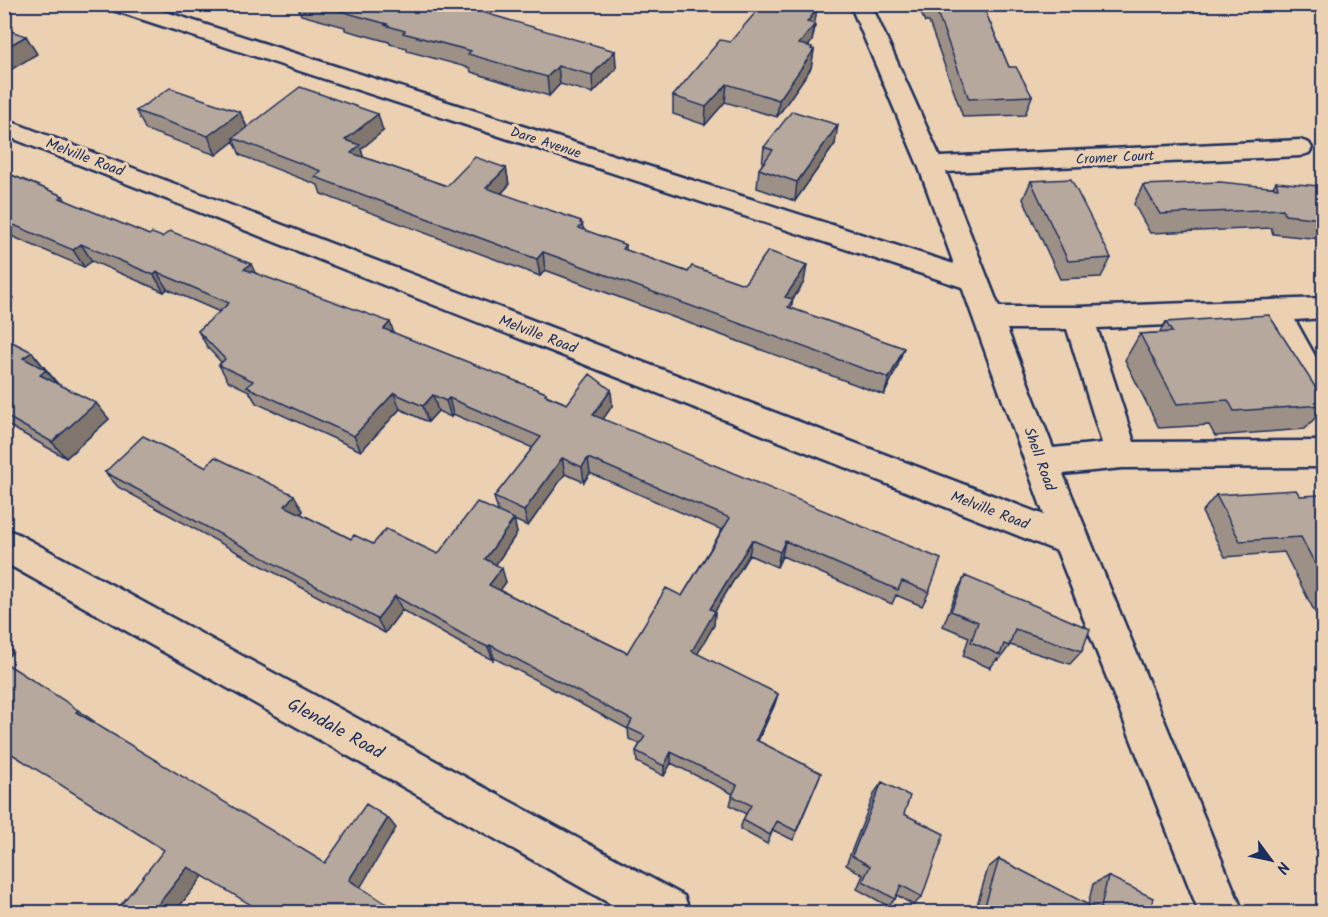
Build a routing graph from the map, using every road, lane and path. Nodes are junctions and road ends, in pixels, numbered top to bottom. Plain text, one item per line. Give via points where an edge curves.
1 (118, 4) edge
2 (860, 4) edge
3 (4, 126) edge
4 (1300, 148) dead end
5 (931, 165) junction
6 (973, 280) junction
7 (1323, 308) edge
8 (1275, 310) junction
9 (987, 318) junction
10 (1079, 318) junction
11 (1323, 402) edge
12 (1323, 454) edge
13 (1122, 455) junction
14 (1041, 462) junction
15 (1071, 542) junction
16 (4, 544) edge
17 (668, 912) edge
18 (1221, 912) edge

1 - 6 street, Dare Avenue
2 - 5 street, Shell Road
3 - 15 street, Melville Road
4 - 5 street, Cromer Court
5 - 6 street, Shell Road
6 - 9 street, Shell Road
7 - 8 street
8 - 10 street
8 - 11 street
9 - 10 street
9 - 14 street, Shell Road
10 - 13 street
12 - 13 street
13 - 14 street
14 - 15 street, Shell Road
15 - 18 street, Shell Road
16 - 17 street, Glendale Road

